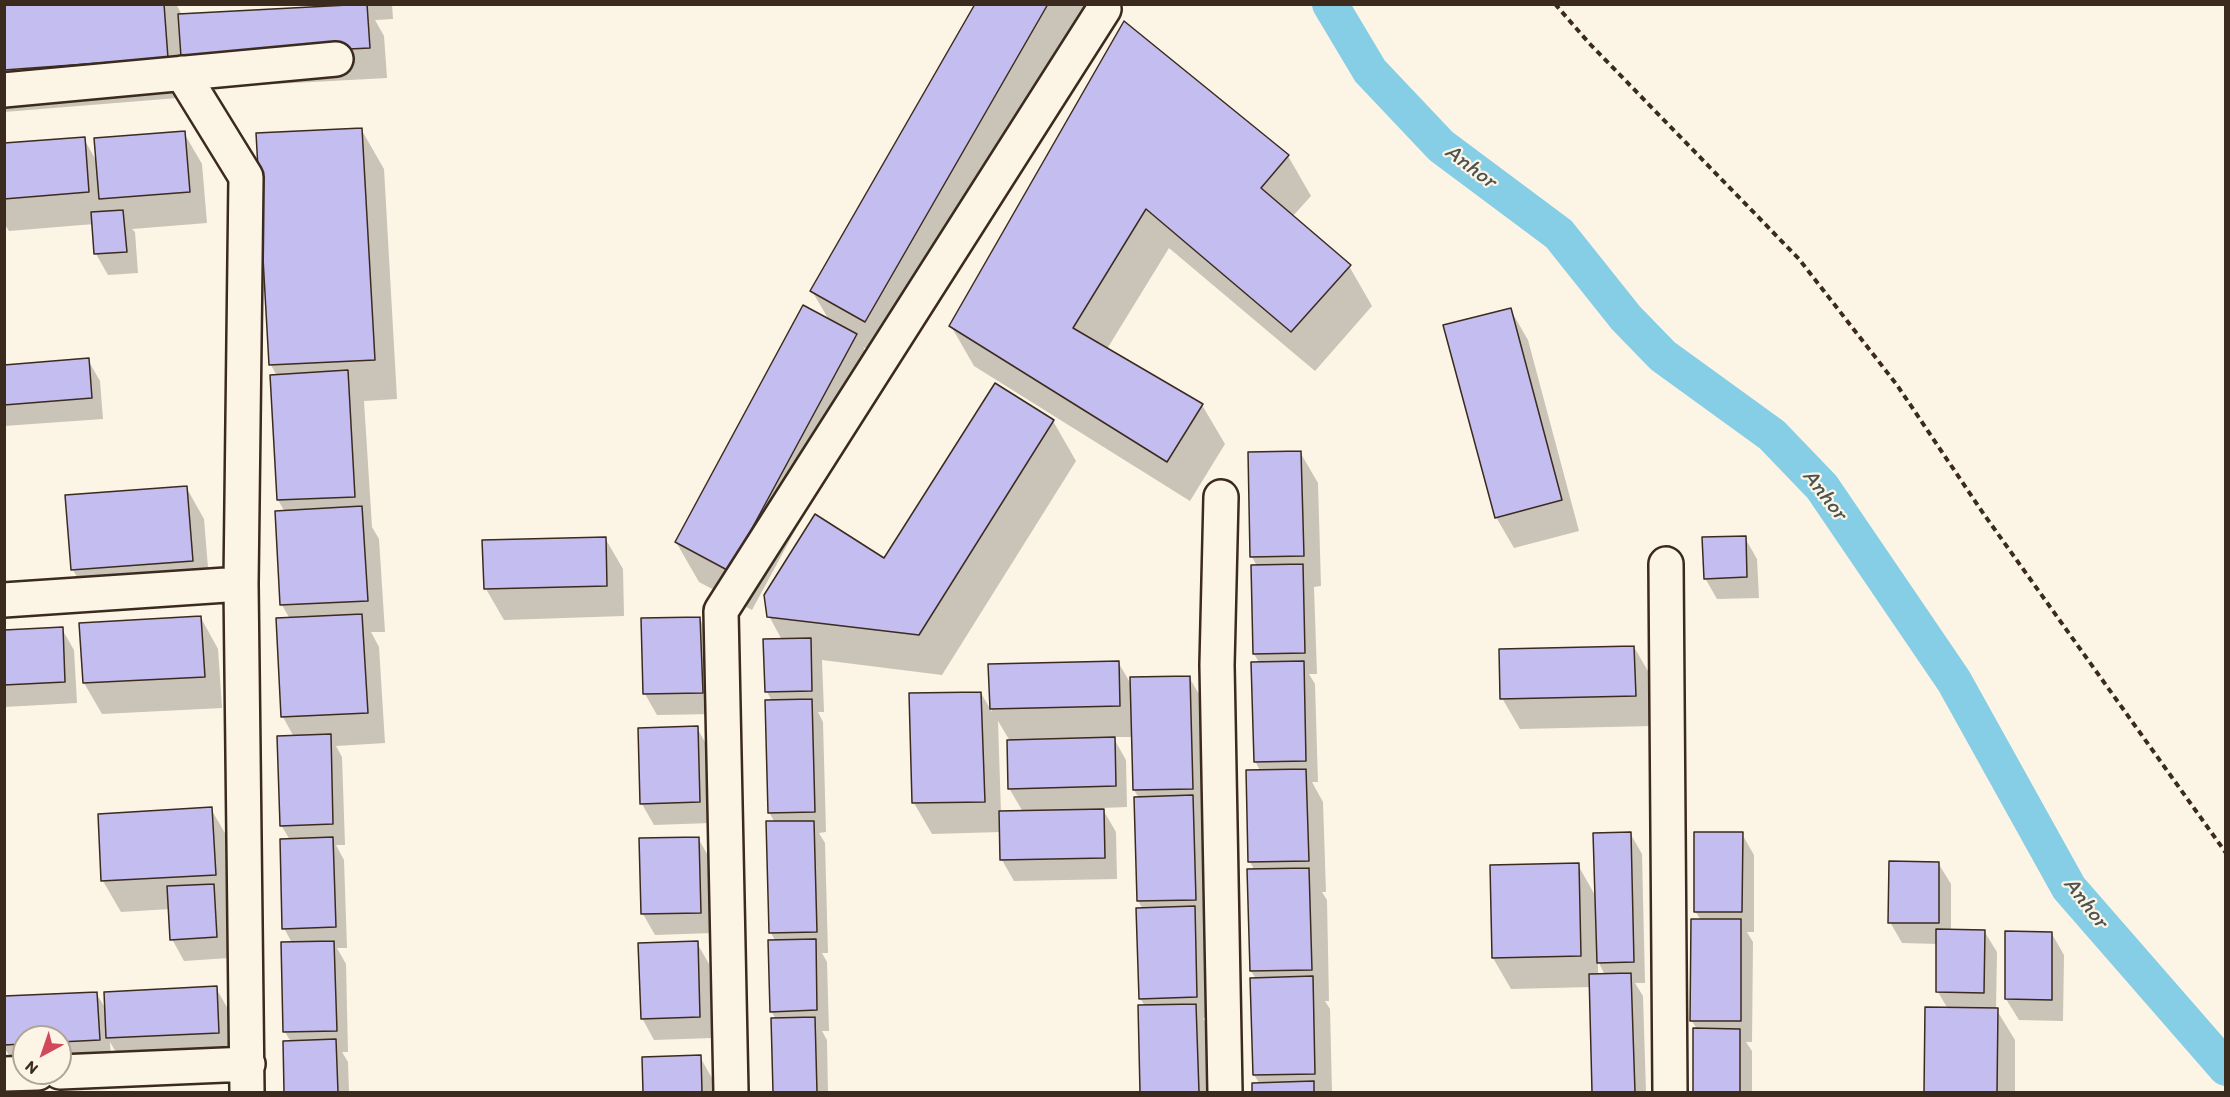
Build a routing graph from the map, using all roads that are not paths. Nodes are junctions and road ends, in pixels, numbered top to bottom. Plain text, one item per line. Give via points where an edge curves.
1 (1104, 9) dead end
2 (336, 59) dead end
3 (182, 73) junction
4 (4, 90) edge
5 (1221, 497) dead end
6 (1666, 564) dead end
7 (241, 584) junction
8 (4, 600) edge
9 (72, 1072) edge
10 (247, 1078) edge
11 (731, 1092) edge
12 (1225, 1092) edge
13 (1670, 1092) edge

1 - 11 street via 721,611
2 - 3 street
3 - 4 street
3 - 7 street via 246,177
5 - 12 street via 1217,665
6 - 13 street
7 - 8 street
7 - 10 street
9 - 10 street

